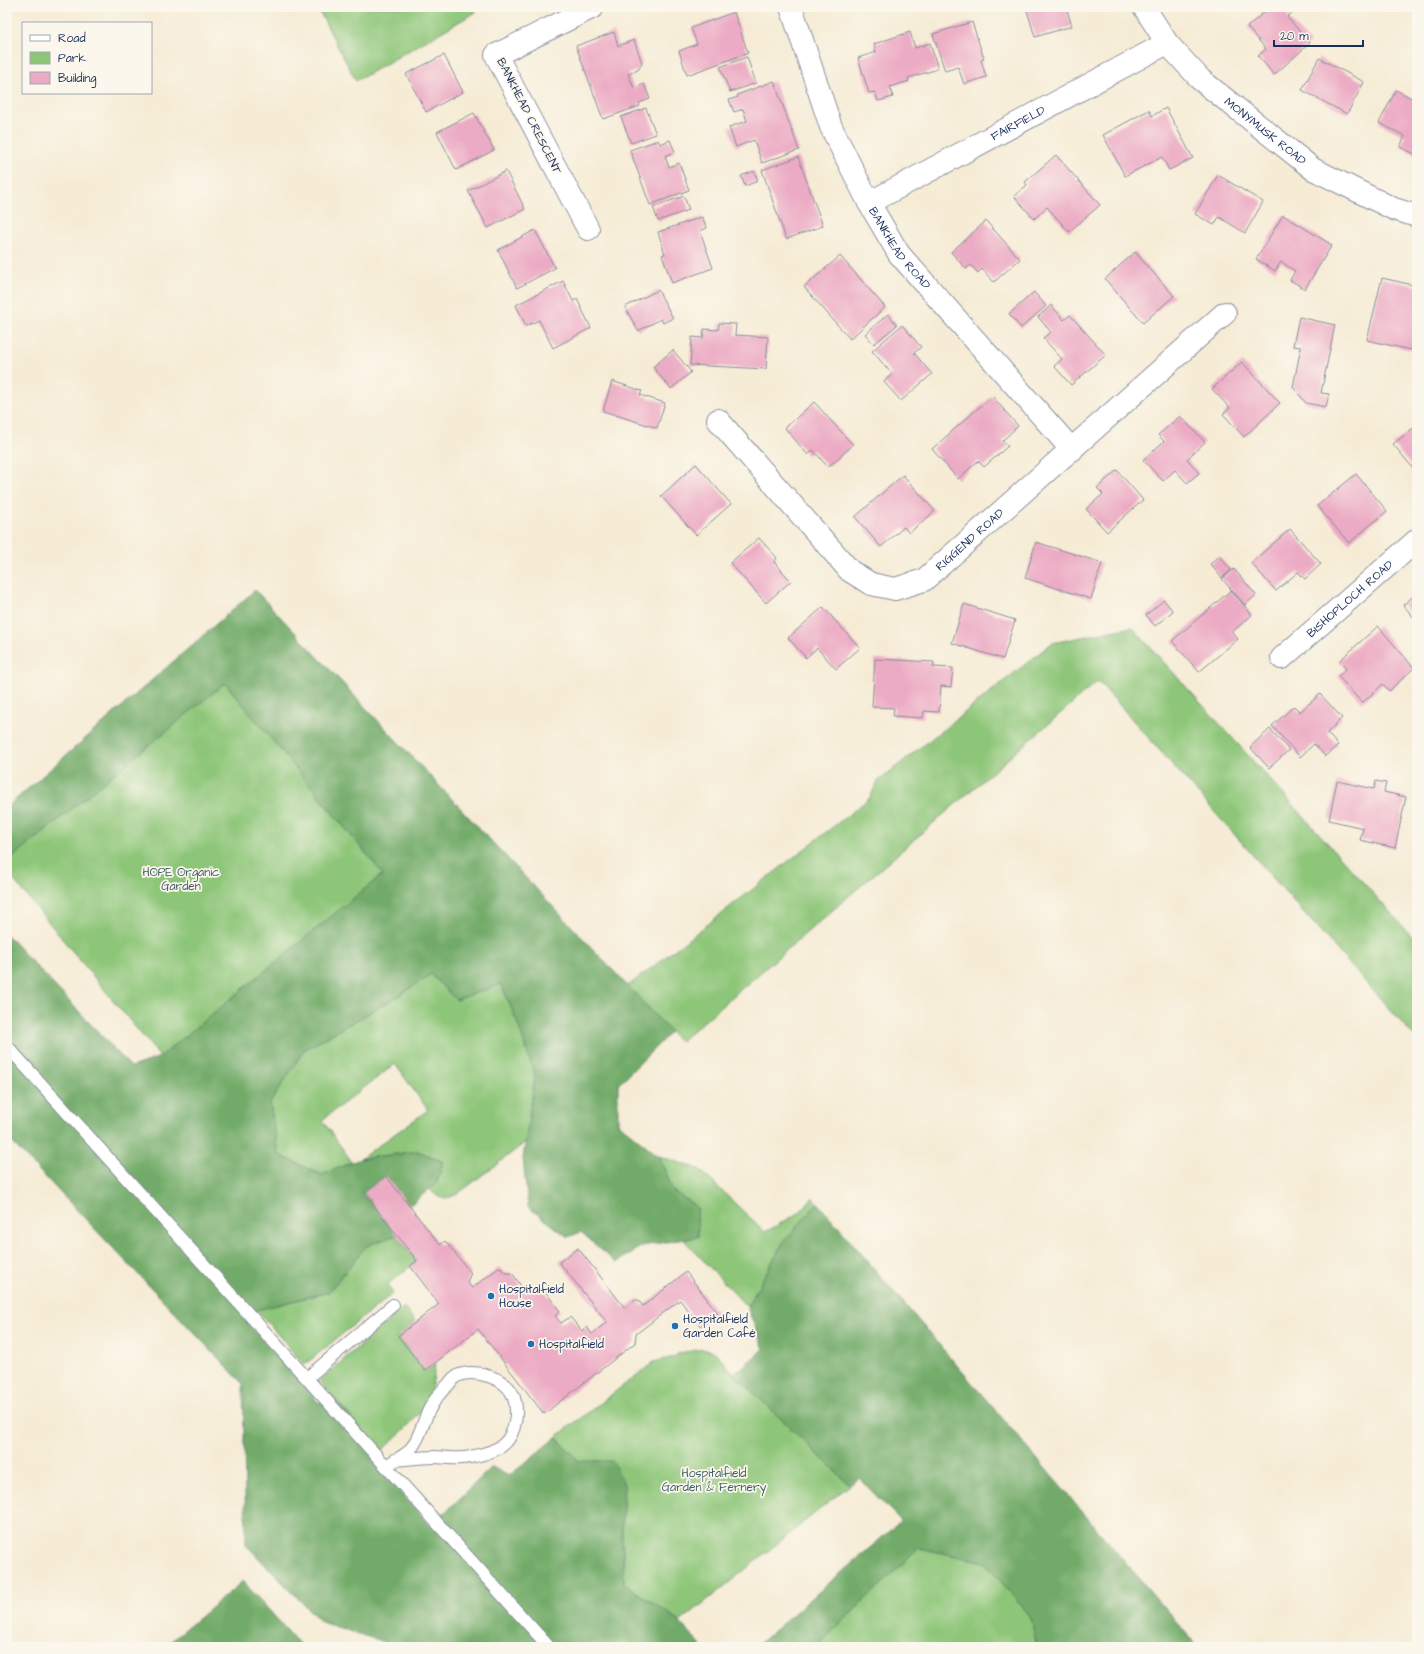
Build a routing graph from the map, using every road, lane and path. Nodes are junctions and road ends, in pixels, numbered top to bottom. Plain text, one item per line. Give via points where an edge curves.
1 (593, 7) edge
2 (791, 7) edge
3 (1144, 7) edge
4 (1167, 43) junction
5 (869, 203) junction
6 (1417, 216) edge
7 (588, 229) dead end
8 (1225, 313) dead end
9 (718, 420) dead end
10 (1072, 450) junction
11 (1417, 540) edge
12 (1282, 658) dead end
13 (7, 1046) edge
14 (393, 1305) dead end
15 (307, 1378) junction
16 (390, 1463) junction
17 (549, 1647) edge

1 - 7 street, BANKHEAD CRESCENT via 496,55
2 - 5 street, BANKHEAD ROAD via 831,127
3 - 4 street, MONYMUSK ROAD
4 - 5 street, FAIRFIELD
4 - 6 street, MONYMUSK ROAD via 1201,80 1313,169 1394,209
5 - 10 street, BANKHEAD ROAD via 899,254
8 - 10 street, RIGGEND ROAD
9 - 10 street, RIGGEND ROAD via 850,571 871,584 894,589 924,580
11 - 12 street, BISHOPLOCH ROAD
13 - 15 lane
14 - 15 lane
15 - 16 lane
16 - 16 lane via 408,1452 420,1435 429,1411 441,1391 457,1376 484,1374 508,1388 513,1395 515,1423 511,1435 503,1444 468,1458 435,1457
16 - 17 lane

